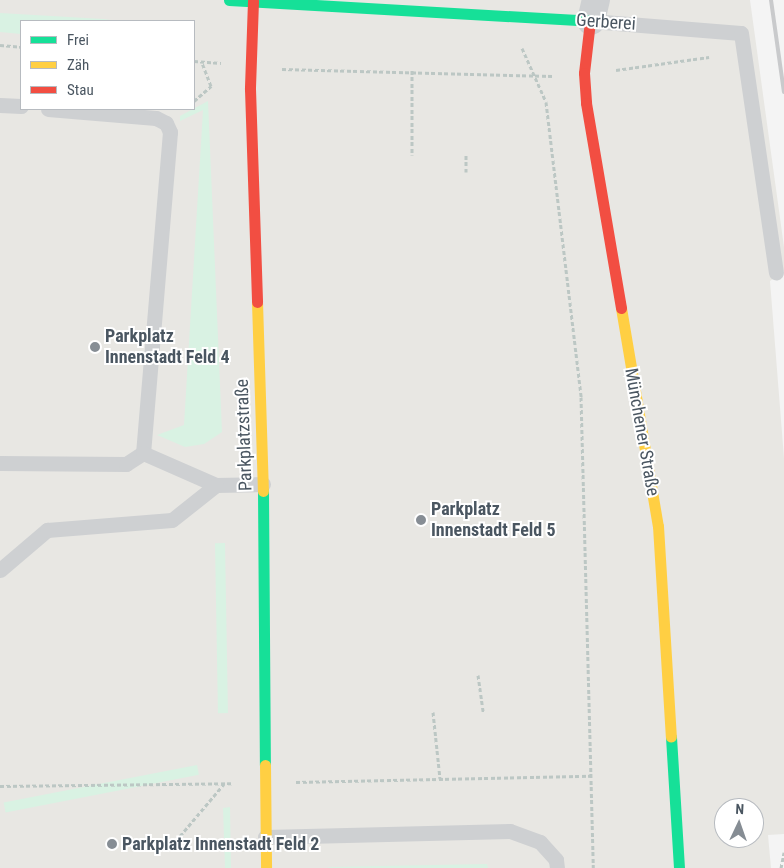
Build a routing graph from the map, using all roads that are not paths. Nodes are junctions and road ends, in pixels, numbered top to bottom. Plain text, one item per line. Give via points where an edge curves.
1 (229, 0) edge
2 (254, 2) junction
3 (594, 10) edge
4 (0, 105) edge
5 (20, 106) edge
6 (60, 110) edge
7 (776, 272) dead end
8 (144, 453) junction
9 (0, 464) edge
10 (263, 484) junction
11 (216, 485) junction
12 (0, 570) edge
13 (265, 838) junction
14 (266, 868) edge
15 (557, 868) edge
16 (679, 868) edge

1 - 2 main road, Gerberei
2 - 3 main road, Gerberei
2 - 10 main road, Parkplatzstraße via 250,89
3 - 7 lane, Gerberei via 741,33
3 - 16 main road, Münchener Straße via 584,73 586,103 658,526
4 - 5 lane
6 - 8 lane via 156,118 166,123 170,132
8 - 9 lane via 126,464
8 - 11 lane
10 - 11 lane
10 - 13 main road, Parkplatzstraße
11 - 12 lane via 172,520 47,530
13 - 14 main road, Parkplatzstraße
13 - 15 lane via 510,831 540,842 556,860

